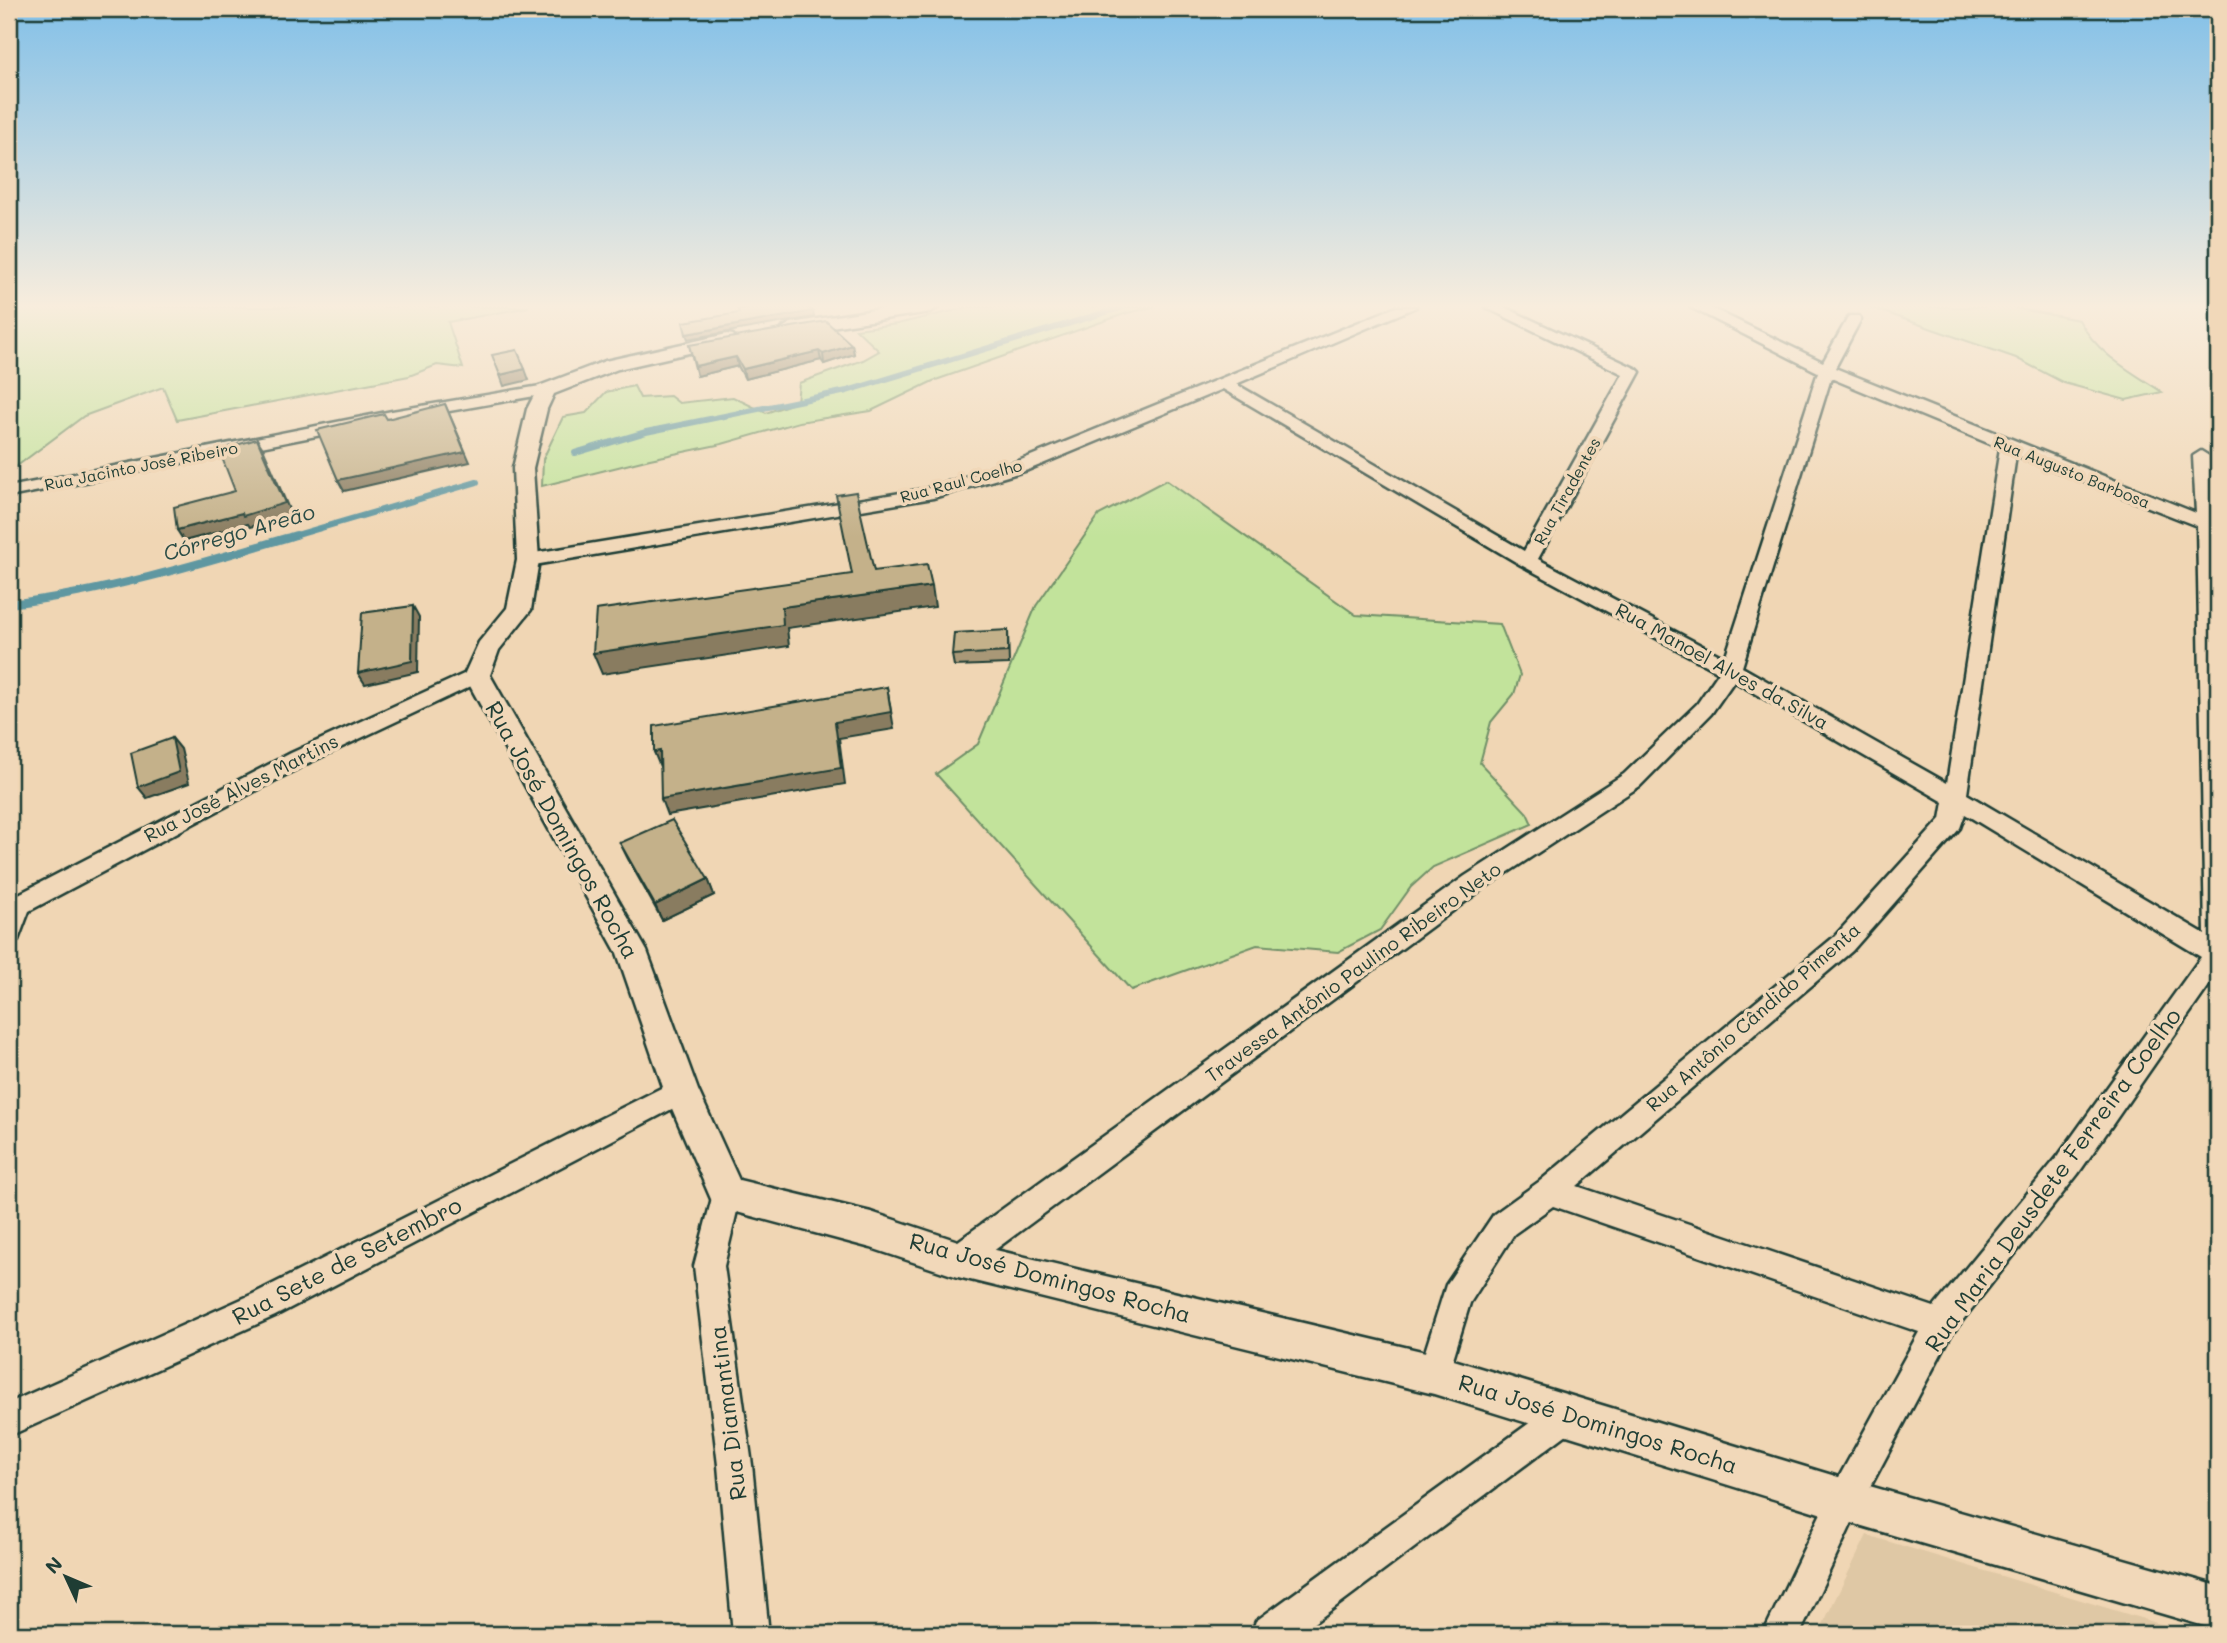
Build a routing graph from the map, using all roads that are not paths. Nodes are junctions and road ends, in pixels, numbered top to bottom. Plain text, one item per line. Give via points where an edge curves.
1 (562, 384) edge
2 (1222, 384) edge
3 (1225, 384) edge
4 (1626, 384) edge
5 (1822, 384) edge
6 (1859, 384) edge
7 (545, 390) junction
8 (2008, 446) junction
9 (2201, 456) dead end
10 (9, 492) edge
11 (2212, 527) edge
12 (528, 560) junction
13 (1528, 561) junction
14 (1731, 670) junction
15 (477, 675) junction
16 (1954, 797) junction
17 (14, 907) edge
18 (9, 933) edge
19 (2218, 964) edge
20 (681, 1090) junction
21 (1550, 1191) junction
22 (727, 1194) junction
23 (958, 1259) junction
24 (1940, 1324) junction
25 (1434, 1374) junction
26 (1568, 1414) junction
27 (9, 1420) edge
28 (1845, 1500) junction
29 (2218, 1608) edge
30 (751, 1634) edge
31 (1269, 1634) edge
32 (1781, 1634) edge

1 - 7 street, Rua Jacinto José Ribeiro
2 - 12 street, Rua Raul Coelho via 1022,466 927,494
3 - 13 street, Rua Manoel Alves da Silva
4 - 13 street, Rua Tiradentes
5 - 14 street, Travessa Antônio Paulino Ribeiro Neto
6 - 8 street, Rua Augusto Barbosa
7 - 10 street, Rua Jacinto José Ribeiro
7 - 12 street via 523,468
8 - 11 street, Rua Augusto Barbosa
8 - 16 street, Rua Antônio Cândido Pimenta
9 - 11 street
11 - 19 street
12 - 15 street via 519,610 488,648
13 - 14 street, Rua Manoel Alves da Silva
14 - 16 street, Rua Manoel Alves da Silva
14 - 23 street, Travessa Antônio Paulino Ribeiro Neto via 1704,709 1632,780 1473,883
15 - 17 street, Rua José Alves Martins via 235,788
15 - 20 street, Rua José Domingos Rocha via 632,951
16 - 19 street, Rua Manoel Alves da Silva
16 - 21 street, Rua Antônio Cândido Pimenta via 1952,822 1843,944
17 - 18 street
19 - 24 street, Rua Maria Deusdete Ferreira Coelho via 2068,1165
20 - 22 street, Rua José Domingos Rocha
20 - 27 street, Rua Sete de Setembro via 264,1305
21 - 24 street
21 - 25 street, Rua Antônio Cândido Pimenta via 1504,1224 1457,1296
22 - 23 street, Rua José Domingos Rocha via 871,1230
22 - 30 street, Rua Diamantina via 709,1266
23 - 25 street, Rua José Domingos Rocha
24 - 28 street, Rua Maria Deusdete Ferreira Coelho
25 - 26 street, Rua José Domingos Rocha
26 - 28 street, Rua José Domingos Rocha
26 - 31 street
28 - 29 street, Rua José Domingos Rocha
28 - 32 street, Rua Maria Deusdete Ferreira Coelho

